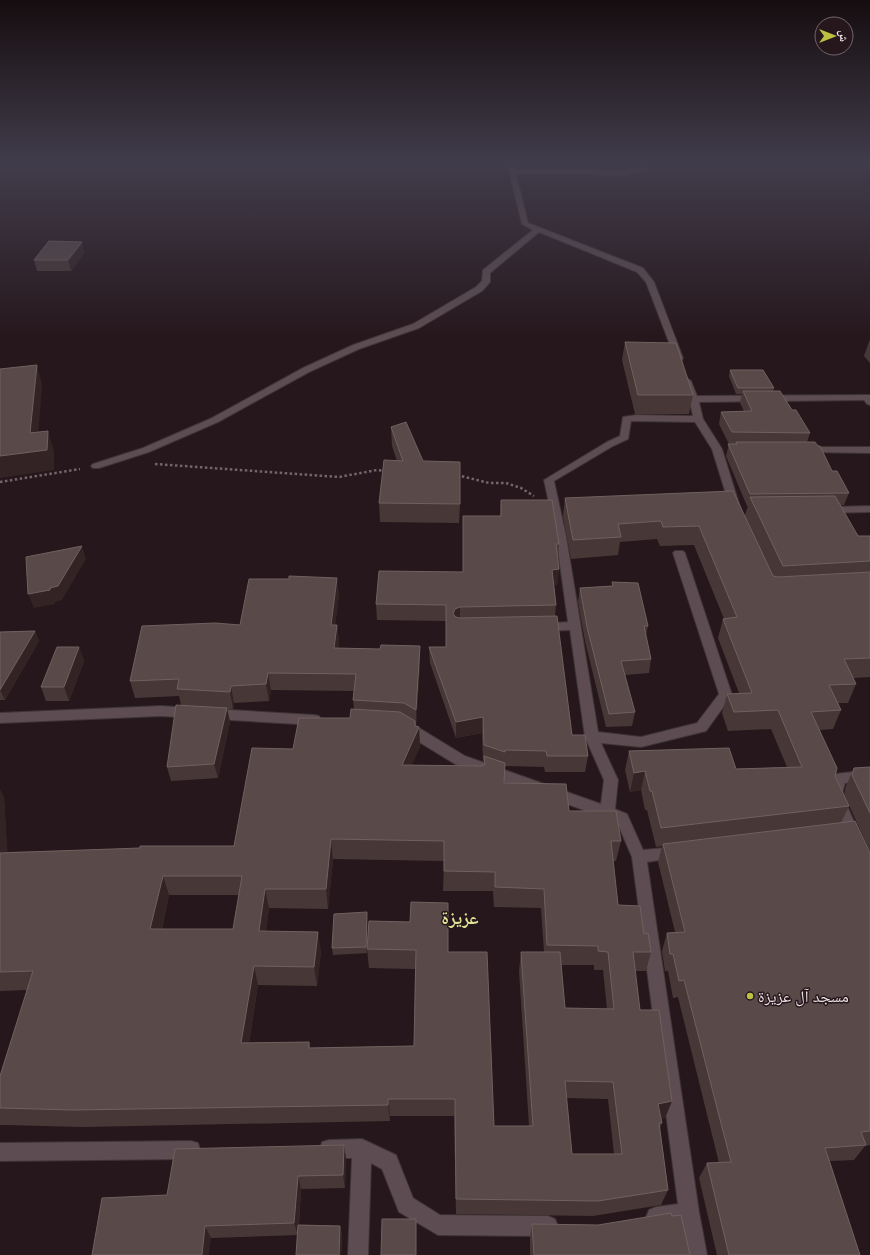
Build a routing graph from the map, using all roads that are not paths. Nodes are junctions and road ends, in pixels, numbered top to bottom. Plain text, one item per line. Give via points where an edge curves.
1 (524, 221) edge
2 (538, 229) junction
3 (694, 399) junction
4 (870, 402) edge
5 (698, 419) junction
6 (794, 450) edge
7 (870, 450) edge
8 (96, 466) road end
9 (870, 509) edge
10 (815, 510) edge
11 (740, 514) edge
12 (679, 553) dead end
13 (574, 626) junction
14 (528, 628) edge
15 (0, 718) edge
16 (326, 721) edge
17 (396, 725) edge
18 (592, 737) junction
19 (870, 776) edge
20 (607, 812) junction
21 (851, 831) junction
22 (836, 833) edge
23 (858, 845) edge
24 (686, 851) edge
25 (639, 857) junction
26 (362, 1148) junction
27 (315, 1149) edge
28 (205, 1150) edge
29 (0, 1152) edge
30 (689, 1212) junction
31 (638, 1220) edge
32 (562, 1227) edge
33 (358, 1255) edge
34 (697, 1255) edge

1 - 2 street via 525,224
2 - 3 street via 640,270 650,282
2 - 8 street via 486,272 486,282 479,289 428,320 356,347 306,370 215,420 146,450
3 - 4 street via 867,397
3 - 5 street
5 - 11 street via 721,449
5 - 13 street via 626,419 626,437 549,480 561,536
6 - 7 street
9 - 10 street
12 - 18 street via 726,695 701,728 641,742
13 - 14 street
13 - 18 street
15 - 16 street via 161,711
17 - 20 street via 404,726 460,760
18 - 20 street via 611,780
19 - 21 street via 840,778 835,794
20 - 25 street via 622,818
21 - 22 street
21 - 23 street
24 - 25 street
25 - 30 street
26 - 27 street
26 - 32 street via 389,1162 406,1205 438,1225
26 - 33 street
28 - 29 street
30 - 31 street
30 - 34 street

